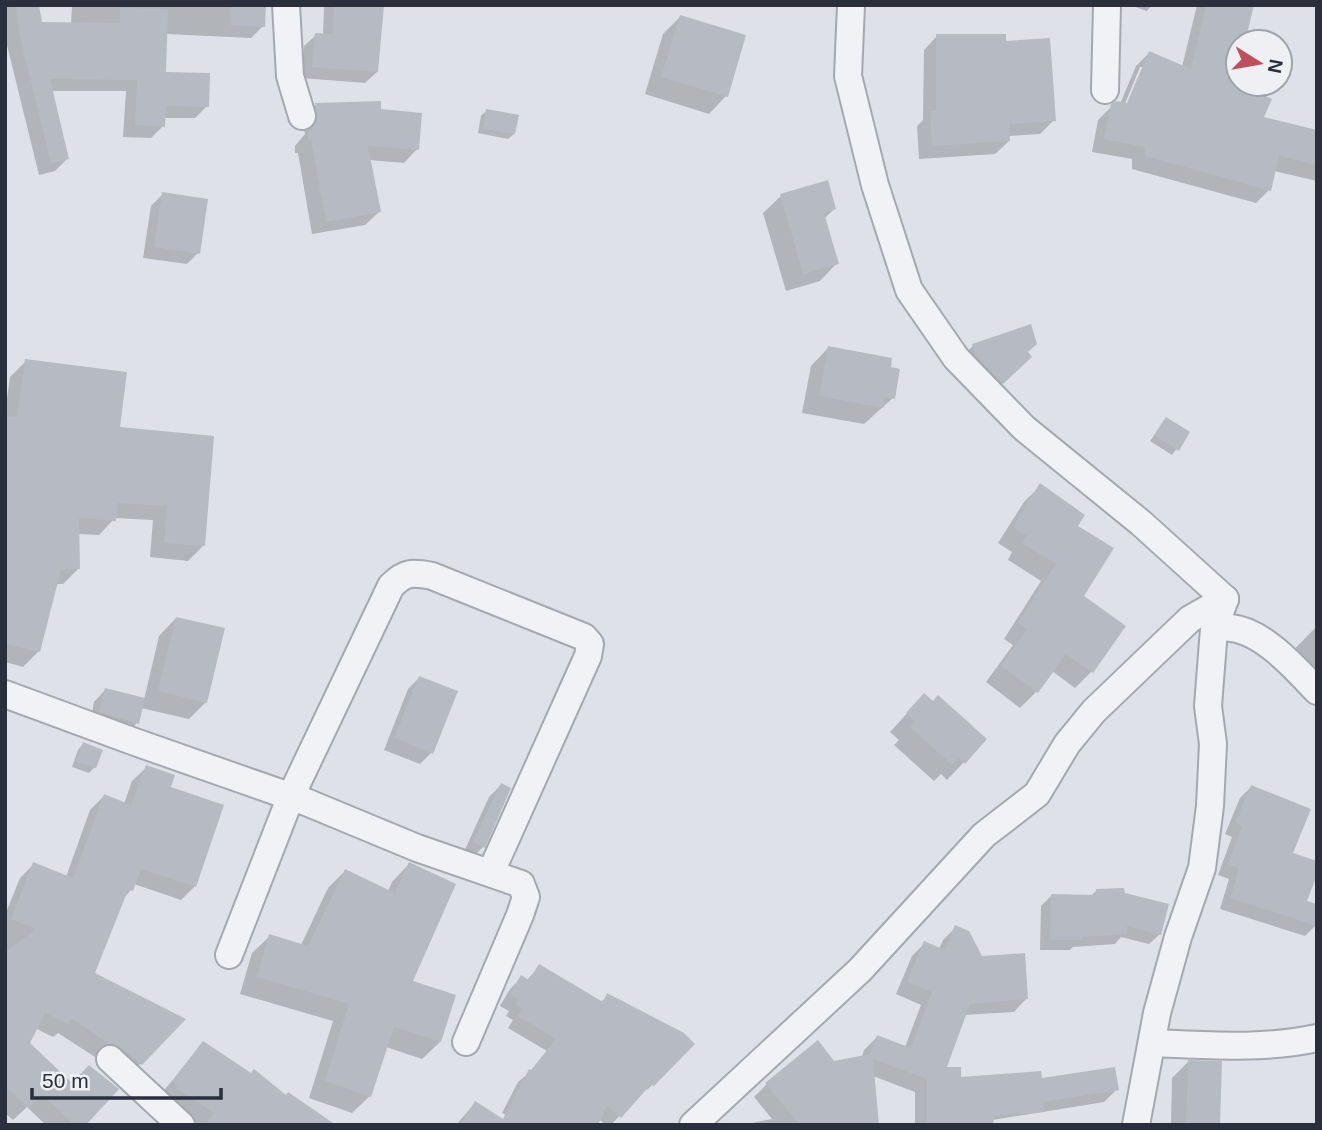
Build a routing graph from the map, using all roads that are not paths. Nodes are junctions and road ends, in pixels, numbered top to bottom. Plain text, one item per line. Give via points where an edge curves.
1 (286, 5) edge
2 (851, 5) edge
3 (1107, 5) edge
4 (1105, 90) dead end
5 (302, 116) dead end
6 (1225, 598) junction
7 (1214, 629) junction
8 (1317, 691) edge
9 (5, 694) edge
10 (291, 796) junction
11 (491, 872) junction
12 (229, 955) dead end
13 (1317, 1038) edge
14 (466, 1042) dead end
15 (1152, 1043) junction
16 (110, 1059) dead end
17 (181, 1125) edge
18 (693, 1125) edge
19 (1136, 1125) edge

1 - 5 street via 290,76
2 - 6 street via 848,76 875,185 909,290 956,358 1024,428
3 - 4 street
6 - 7 street
6 - 18 street via 1190,620 1094,711 1067,744 1037,794 984,835 860,970
7 - 8 street via 1232,628 1249,634 1284,657
7 - 15 street via 1208,706 1210,806 1202,868 1178,937
9 - 10 street
10 - 11 street via 417,848
10 - 11 street via 391,586 402,575 432,576 584,637 590,644
10 - 12 street
11 - 14 street via 521,884 526,897
13 - 15 street via 1234,1046
15 - 19 street
16 - 17 street

